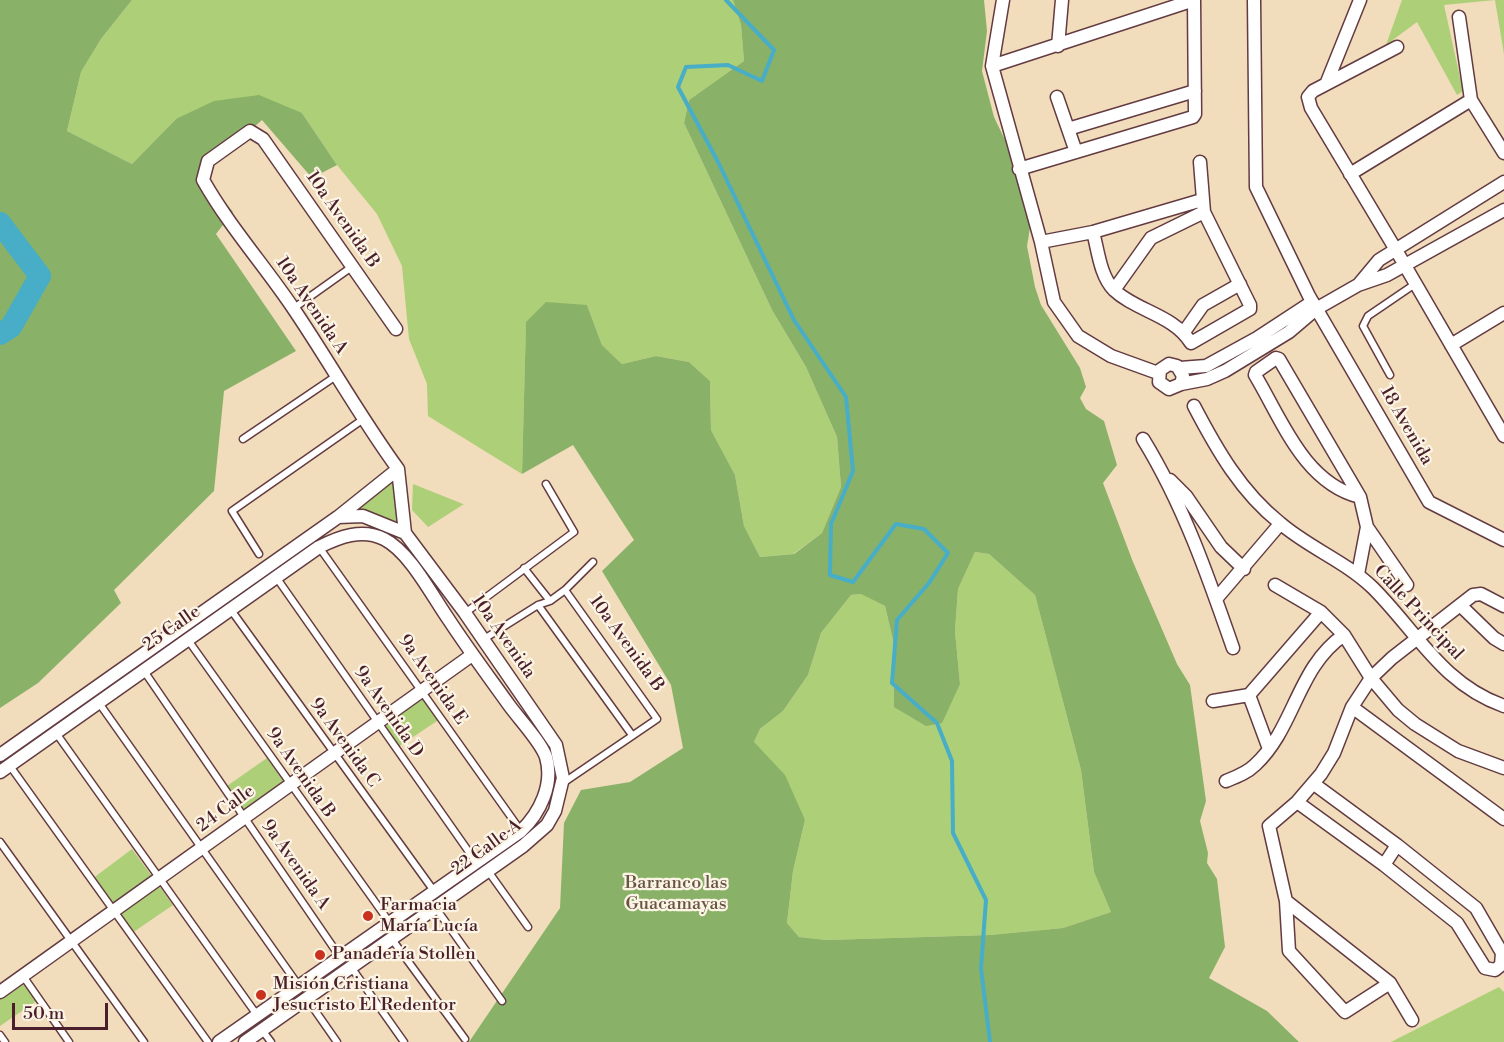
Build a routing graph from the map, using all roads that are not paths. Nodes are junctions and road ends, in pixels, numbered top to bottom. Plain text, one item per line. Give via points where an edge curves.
1 (1003, 0) edge
2 (1062, 0) edge
3 (1254, 0) edge
4 (1360, 0) edge
5 (1189, 1) edge
6 (1459, 17) dead end
7 (1058, 46) junction
8 (1397, 47) dead end
9 (992, 66) junction
10 (1327, 82) junction
11 (1195, 91) junction
12 (1057, 97) dead end
13 (1471, 100) junction
14 (1068, 129) junction
15 (256, 134) joint
16 (1076, 152) junction
17 (1504, 153) edge
18 (1200, 162) dead end
19 (1019, 169) junction
20 (1350, 174) junction
21 (1504, 182) edge
22 (1203, 206) junction
23 (1504, 210) edge
24 (1093, 232) junction
25 (1041, 242) junction
26 (1396, 250) junction
27 (1405, 265) junction
28 (353, 266) junction
29 (1416, 283) junction
30 (1240, 284) junction
31 (1358, 285) junction
32 (1114, 290) junction
33 (1312, 302) junction
34 (293, 309) junction
35 (1504, 313) edge
36 (396, 329) dead end
37 (1184, 332) junction
38 (1451, 345) junction
39 (1180, 368) junction
40 (1158, 374) junction
41 (1390, 375) dead end
42 (336, 376) junction
43 (1181, 384) junction
44 (1194, 406) dead end
45 (1499, 416) edge
46 (362, 420) junction
47 (1504, 436) edge
48 (243, 439) dead end
49 (1143, 439) dead end
50 (398, 470) junction
51 (1167, 477) junction
52 (546, 484) dead end
53 (1360, 497) junction
54 (338, 517) junction
55 (1280, 524) junction
56 (1367, 527) junction
57 (405, 534) junction
58 (372, 535) joint
59 (1504, 540) edge
60 (319, 547) junction
61 (259, 554) dead end
62 (593, 562) dead end
63 (524, 568) junction
64 (1244, 569) junction
65 (1358, 574) junction
66 (251, 577) junction
67 (276, 577) junction
68 (1275, 585) dead end
69 (1407, 585) dead end
70 (260, 589) junction
71 (565, 590) junction
72 (1216, 599) junction
73 (550, 601) junction
74 (538, 604) junction
75 (1460, 605) junction
76 (1504, 606) edge
77 (231, 610) junction
78 (1321, 612) junction
79 (465, 613) junction
80 (1344, 635) junction
81 (188, 639) junction
82 (484, 639) junction
83 (1418, 639) junction
84 (1504, 644) edge
85 (1233, 648) dead end
86 (472, 655) junction
87 (143, 671) junction
88 (1371, 678) junction
89 (421, 691) junction
90 (1249, 696) junction
91 (1213, 701) dead end
92 (99, 702) junction
93 (1504, 705) edge
94 (1352, 708) junction
95 (377, 723) junction
96 (56, 733) junction
97 (632, 735) junction
98 (1269, 749) junction
99 (333, 754) junction
100 (0, 755) edge
101 (1504, 768) edge
102 (5, 769) edge
103 (1226, 781) dead end
104 (1314, 784) junction
105 (290, 785) junction
106 (560, 789) junction
107 (542, 802) joint
108 (1297, 802) junction
109 (244, 818) junction
110 (533, 819) junction
111 (1504, 819) edge
112 (547, 825) junction
113 (521, 831) junction
114 (0, 842) edge
115 (1397, 845) junction
116 (201, 849) junction
117 (476, 862) junction
118 (1384, 865) junction
119 (488, 871) junction
120 (159, 879) junction
121 (434, 892) junction
122 (1286, 901) junction
123 (435, 907) junction
124 (114, 911) junction
125 (390, 923) junction
126 (528, 927) dead end
127 (391, 938) junction
128 (72, 941) junction
129 (340, 957) junction
130 (351, 967) junction
131 (23, 976) junction
132 (1390, 983) junction
133 (299, 986) junction
134 (0, 992) edge
135 (307, 999) junction
136 (502, 1001) dead end
137 (257, 1015) junction
138 (1412, 1020) dead end
139 (262, 1030) junction
140 (0, 1035) edge
141 (465, 1039) dead end
142 (5, 1042) edge
143 (69, 1042) edge
144 (144, 1042) edge
145 (208, 1042) edge
146 (219, 1042) edge
147 (245, 1042) edge
148 (271, 1042) edge
149 (337, 1042) edge
150 (404, 1042) edge

1 - 9 street
2 - 7 street
3 - 33 street, 18 Avenida via 1256,187
4 - 10 street
5 - 7 street
5 - 11 street
6 - 13 street
7 - 9 street
8 - 10 street
9 - 19 street
10 - 20 street via 1308,98
11 - 14 street
11 - 16 street via 1193,117
12 - 14 street
13 - 17 street
13 - 20 street
14 - 16 street
15 - 28 street, 10a Avenida B
15 - 34 street, 10a Avenida A via 245,133 208,161 203,180
16 - 19 street
18 - 22 street
19 - 25 street
20 - 26 street
21 - 26 street
22 - 24 street
22 - 30 street
22 - 32 street via 1151,238
23 - 27 street
24 - 25 street
24 - 32 street via 1101,264
25 - 40 street via 1054,302 1078,336 1111,356
26 - 27 street
26 - 31 street via 1379,260
27 - 29 street
27 - 31 street
28 - 34 lane
28 - 36 street, 10a Avenida B
29 - 38 street
29 - 41 lane via 1368,316 1363,326
30 - 37 street via 1203,305
30 - 37 street via 1250,309 1191,343
31 - 33 street
32 - 37 street
33 - 39 street via 1206,366
33 - 43 street via 1289,332 1225,371
33 - 59 street, 18 Avenida via 1430,502
34 - 42 street, 10a Avenida A
35 - 38 street
38 - 45 street
39 - 40 street via 1169,364
39 - 43 street
40 - 43 street via 1165,388 1174,389
42 - 46 street, 10a Avenida A
42 - 48 lane
44 - 55 street, Calle Principal via 1236,479
45 - 47 street
46 - 50 street, 10a Avenida A
46 - 61 lane via 232,512
49 - 51 street
50 - 54 street, 25 Calle
50 - 57 street
51 - 64 street via 1221,547
51 - 72 street
52 - 63 lane via 574,531
53 - 53 street via 1337,489 1312,470 1256,372 1279,359
53 - 56 street
54 - 57 street, 10a Avenida via 363,516
54 - 66 street, 25 Calle
55 - 64 street
55 - 65 street, Calle Principal
56 - 65 street
56 - 69 street
57 - 79 street, 10a Avenida
58 - 60 street, 25 Calle via 339,537
58 - 86 street, 10a Avenida via 403,553
60 - 67 street, 25 Calle
60 - 89 lane, 9a Avenida E
62 - 71 lane
63 - 73 lane
63 - 79 lane
64 - 72 street
65 - 83 street, Calle Principal
66 - 70 street
66 - 100 street, 25 Calle
67 - 70 street, 25 Calle
67 - 95 lane, 9a Avenida D
68 - 78 street
70 - 77 street, 25 Calle
71 - 73 lane
71 - 97 lane, 10a Avenida B via 657,719
72 - 85 street
73 - 74 lane
74 - 82 lane
74 - 97 lane
75 - 76 street via 1481,594
75 - 83 street
75 - 84 street
77 - 81 street, 25 Calle
77 - 99 lane, 9a Avenida C
78 - 80 street
78 - 90 street
79 - 82 street, 10a Avenida
80 - 88 street
80 - 98 street via 1314,663
81 - 87 street, 25 Calle
81 - 105 lane, 9a Avenida B
82 - 106 street, 10a Avenida via 556,745 563,778
83 - 88 street
83 - 93 street, Calle Principal via 1444,670 1468,689
86 - 89 street, 24 Calle
86 - 107 street, 10a Avenida via 546,755 547,783
87 - 92 street, 25 Calle
87 - 109 lane, 9a Avenida A
88 - 94 street
88 - 101 street via 1398,710 1437,740
89 - 95 street, 24 Calle
89 - 113 lane, 9a Avenida E
90 - 91 street
90 - 98 street
92 - 96 street, 25 Calle
92 - 116 lane
94 - 104 street via 1334,753
94 - 111 street
95 - 99 street, 24 Calle
95 - 117 lane, 9a Avenida D
96 - 102 street, 25 Calle
96 - 120 lane
97 - 106 lane
98 - 103 street via 1255,766
99 - 105 street, 24 Calle
99 - 121 lane, 9a Avenida C
102 - 124 lane
104 - 108 street
104 - 115 street
105 - 109 street, 24 Calle
105 - 125 lane, 9a Avenida B
106 - 112 street, 22 Calle A
107 - 110 street, 22 Calle A
108 - 118 street
108 - 122 street via 1270,824 1269,830
109 - 116 street, 24 Calle
109 - 129 lane, 9a Avenida A
110 - 112 street
110 - 113 street, 22 Calle A
112 - 119 street, 22 Calle A
113 - 117 street, 22 Calle A
114 - 128 lane
115 - 118 street
115 - 118 street via 1476,908 1502,953 1502,965 1496,970 1485,968 1457,923
116 - 120 street, 24 Calle
116 - 133 lane
117 - 121 street, 22 Calle A
119 - 123 street, 22 Calle A
119 - 126 lane
120 - 124 street, 24 Calle
120 - 137 lane
121 - 125 street, 22 Calle A
122 - 132 street
122 - 132 street via 1289,951 1344,1012
123 - 127 street, 22 Calle A
123 - 136 lane
124 - 128 street, 24 Calle
124 - 145 lane
125 - 129 street, 22 Calle A
127 - 130 street, 22 Calle A
127 - 141 lane
128 - 131 street, 24 Calle
128 - 144 lane
129 - 133 street, 22 Calle A
130 - 135 street, 22 Calle A
130 - 150 lane
131 - 134 street, 24 Calle
131 - 143 lane
132 - 138 street
133 - 137 street, 22 Calle A
135 - 139 street, 22 Calle A
135 - 149 lane
137 - 146 street, 22 Calle A
139 - 147 street, 22 Calle A
139 - 148 lane
140 - 142 lane

